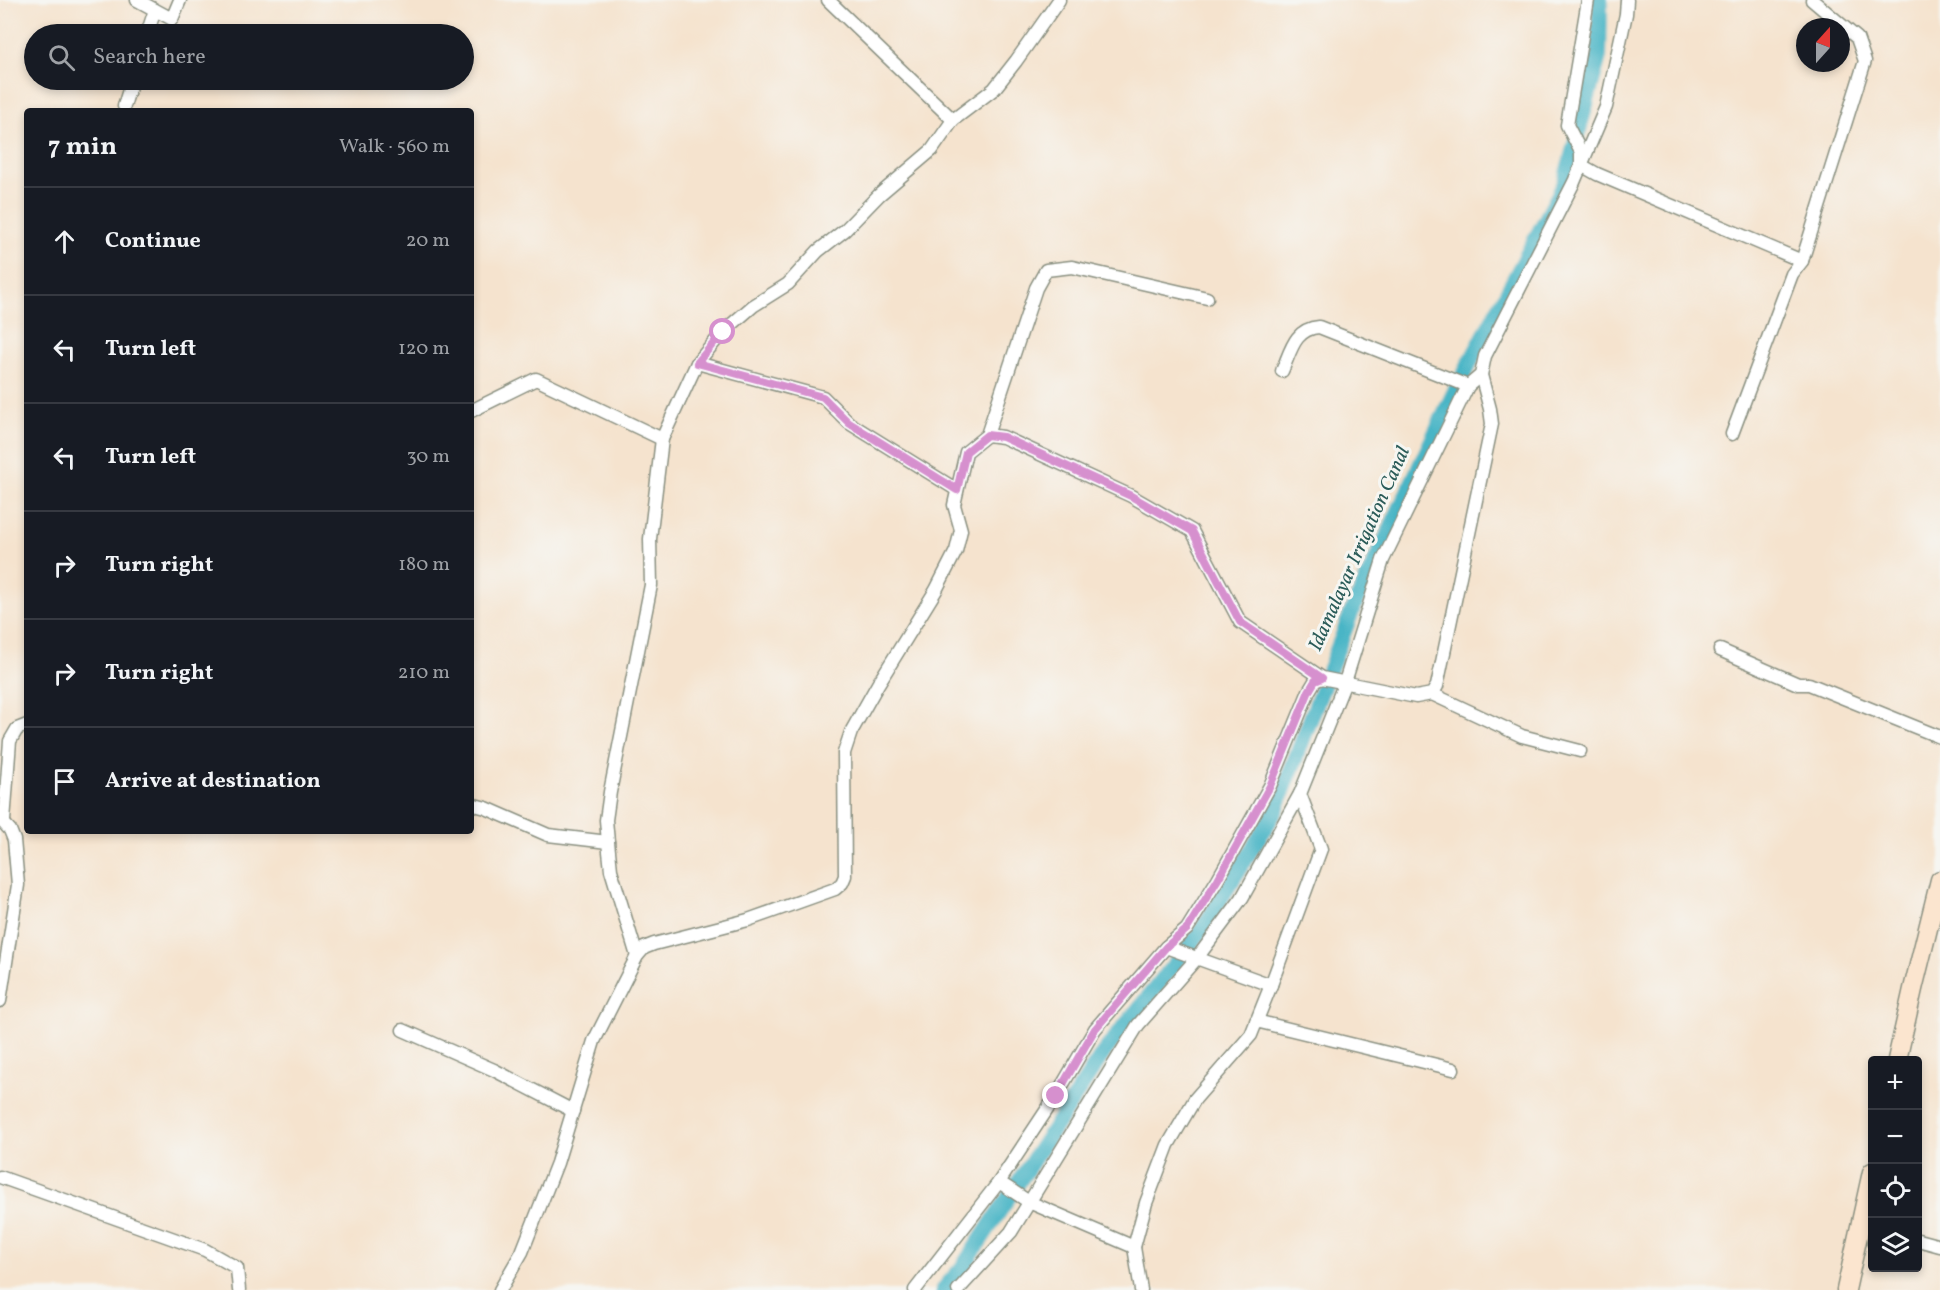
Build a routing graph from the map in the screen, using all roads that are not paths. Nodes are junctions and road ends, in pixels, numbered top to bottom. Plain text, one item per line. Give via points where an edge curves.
1 (137, 0) edge
2 (180, 0) edge
3 (828, 0) edge
4 (1059, 0) edge
5 (1588, 0) edge
6 (1627, 0) edge
7 (1812, 0) edge
8 (155, 9) junction
9 (150, 24) edge
10 (129, 90) edge
11 (124, 106) dead end
12 (953, 120) junction
13 (1581, 165) junction
14 (1802, 261) junction
15 (1207, 298) dead end
16 (697, 363) junction
17 (1282, 371) dead end
18 (1481, 375) junction
19 (1468, 386) junction
20 (474, 410) edge
21 (1732, 434) dead end
22 (987, 435) junction
23 (662, 439) junction
24 (957, 490) junction
25 (1720, 650) dead end
26 (1322, 678) junction
27 (1345, 682) junction
28 (1432, 694) junction
29 (24, 726) edge
30 (1940, 737) edge
31 (1580, 751) dead end
32 (1300, 794) junction
33 (474, 805) edge
34 (2, 820) edge
35 (608, 842) junction
36 (1940, 880) edge
37 (1934, 930) edge
38 (1166, 947) junction
39 (637, 956) junction
40 (1197, 958) junction
41 (1271, 985) junction
42 (0, 1001) edge
43 (1256, 1021) junction
44 (403, 1030) dead end
45 (1899, 1056) edge
46 (1454, 1069) dead end
47 (573, 1111) junction
48 (0, 1177) edge
49 (999, 1182) junction
50 (1029, 1202) junction
51 (1867, 1226) edge
52 (1922, 1241) edge
53 (1940, 1246) edge
54 (1134, 1247) junction
55 (239, 1290) edge
56 (500, 1290) edge
57 (915, 1290) edge
58 (958, 1290) edge
59 (1141, 1290) edge
60 (1846, 1290) edge

1 - 8 street
2 - 8 street via 172,19
3 - 12 street
4 - 12 street via 994,89
5 - 13 street via 1567,125 1581,152
6 - 13 street via 1606,107
7 - 14 street via 1857,38 1865,60
8 - 9 street
10 - 11 street
12 - 16 street via 932,150 818,251 788,284 753,306 723,332
13 - 14 street
13 - 18 street via 1485,356
14 - 21 street via 1792,274
15 - 22 street via 1072,267 1046,270 1036,288
16 - 23 street
16 - 24 street via 823,397 849,423
17 - 19 street via 1297,336 1308,328 1319,327
18 - 19 street
18 - 28 street via 1492,424 1437,686
19 - 27 street via 1383,560
20 - 23 street via 536,379
22 - 24 street via 966,452
22 - 26 street via 1003,437 1131,496 1192,531 1240,622
23 - 35 street via 650,539 651,585 610,792
24 - 39 street via 954,505 961,530 956,551 856,722 844,753 842,884 748,920 654,944
25 - 30 street
26 - 27 street
26 - 38 street via 1309,691 1270,786 1218,879 1187,929
27 - 28 street via 1416,697
27 - 32 street
28 - 31 street via 1522,736
29 - 34 street via 17,729 10,741
32 - 40 street via 1242,898
32 - 41 street via 1321,849
33 - 35 street via 548,835
34 - 42 street via 14,840 18,885
35 - 39 street via 611,870
36 - 37 main road
37 - 45 main road
38 - 40 street
38 - 49 street via 1095,1029
39 - 47 street via 594,1041
40 - 41 street
40 - 50 street via 1138,1025
41 - 43 street
43 - 46 street
43 - 54 street via 1251,1035 1196,1099 1168,1145
44 - 47 street via 494,1070
47 - 56 street via 522,1252
48 - 55 street via 205,1250 237,1268
49 - 50 street
49 - 57 street
50 - 54 street
50 - 58 street via 1011,1232
51 - 60 main road
52 - 53 street
54 - 59 street

